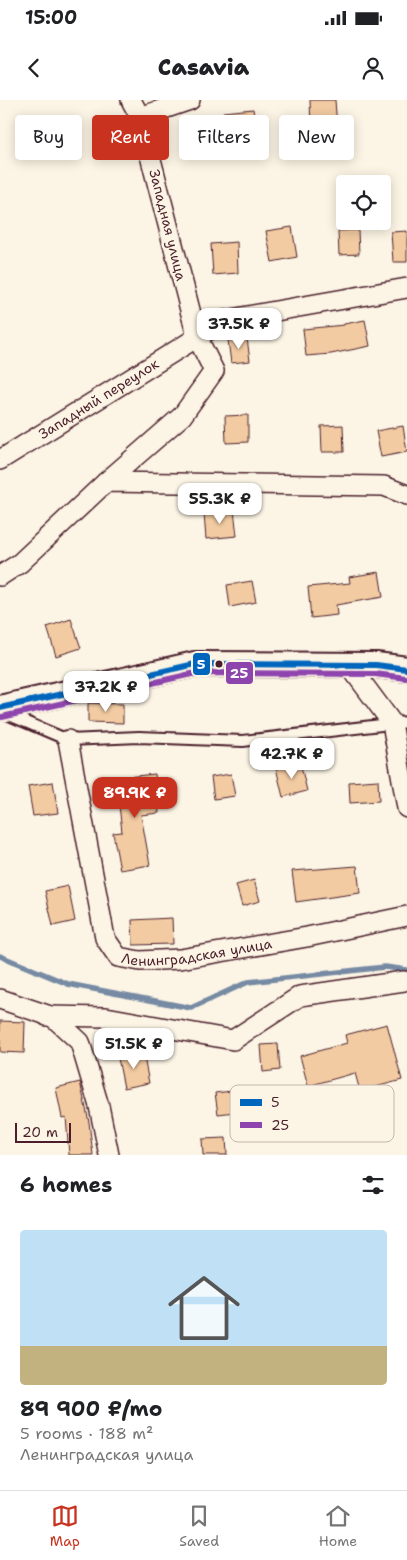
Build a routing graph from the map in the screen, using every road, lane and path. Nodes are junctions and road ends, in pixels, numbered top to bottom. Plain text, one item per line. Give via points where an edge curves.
1 (131, 100) edge
2 (190, 100) edge
3 (139, 115) edge
4 (146, 115) edge
5 (151, 160) edge
6 (407, 288) edge
7 (197, 337) junction
8 (0, 460) edge
9 (106, 482) junction
10 (407, 494) edge
11 (0, 576) edge
12 (349, 665) junction
13 (407, 669) edge
14 (0, 710) edge
15 (400, 723) edge
16 (68, 740) junction
17 (407, 808) edge
18 (407, 916) edge
19 (404, 980) dead end
20 (0, 999) edge
21 (48, 1016) junction
22 (109, 1155) edge

1 - 3 street, Западная улица
2 - 4 street
5 - 7 street, Западная улица
6 - 7 street, Западный переулок via 225,320
7 - 8 street, Западный переулок
7 - 9 street, Западная улица via 214,371 182,416
9 - 10 street via 384,486
9 - 11 street via 20,563
12 - 13 street
12 - 14 street via 195,664
12 - 15 street
14 - 16 lane
15 - 16 lane via 243,741 139,737
15 - 17 street
16 - 18 street, Ленинградская улица via 105,938 118,957 140,961 180,959 307,938
19 - 21 street via 300,996 233,1040 106,1017
20 - 21 street
21 - 22 street via 80,1042

